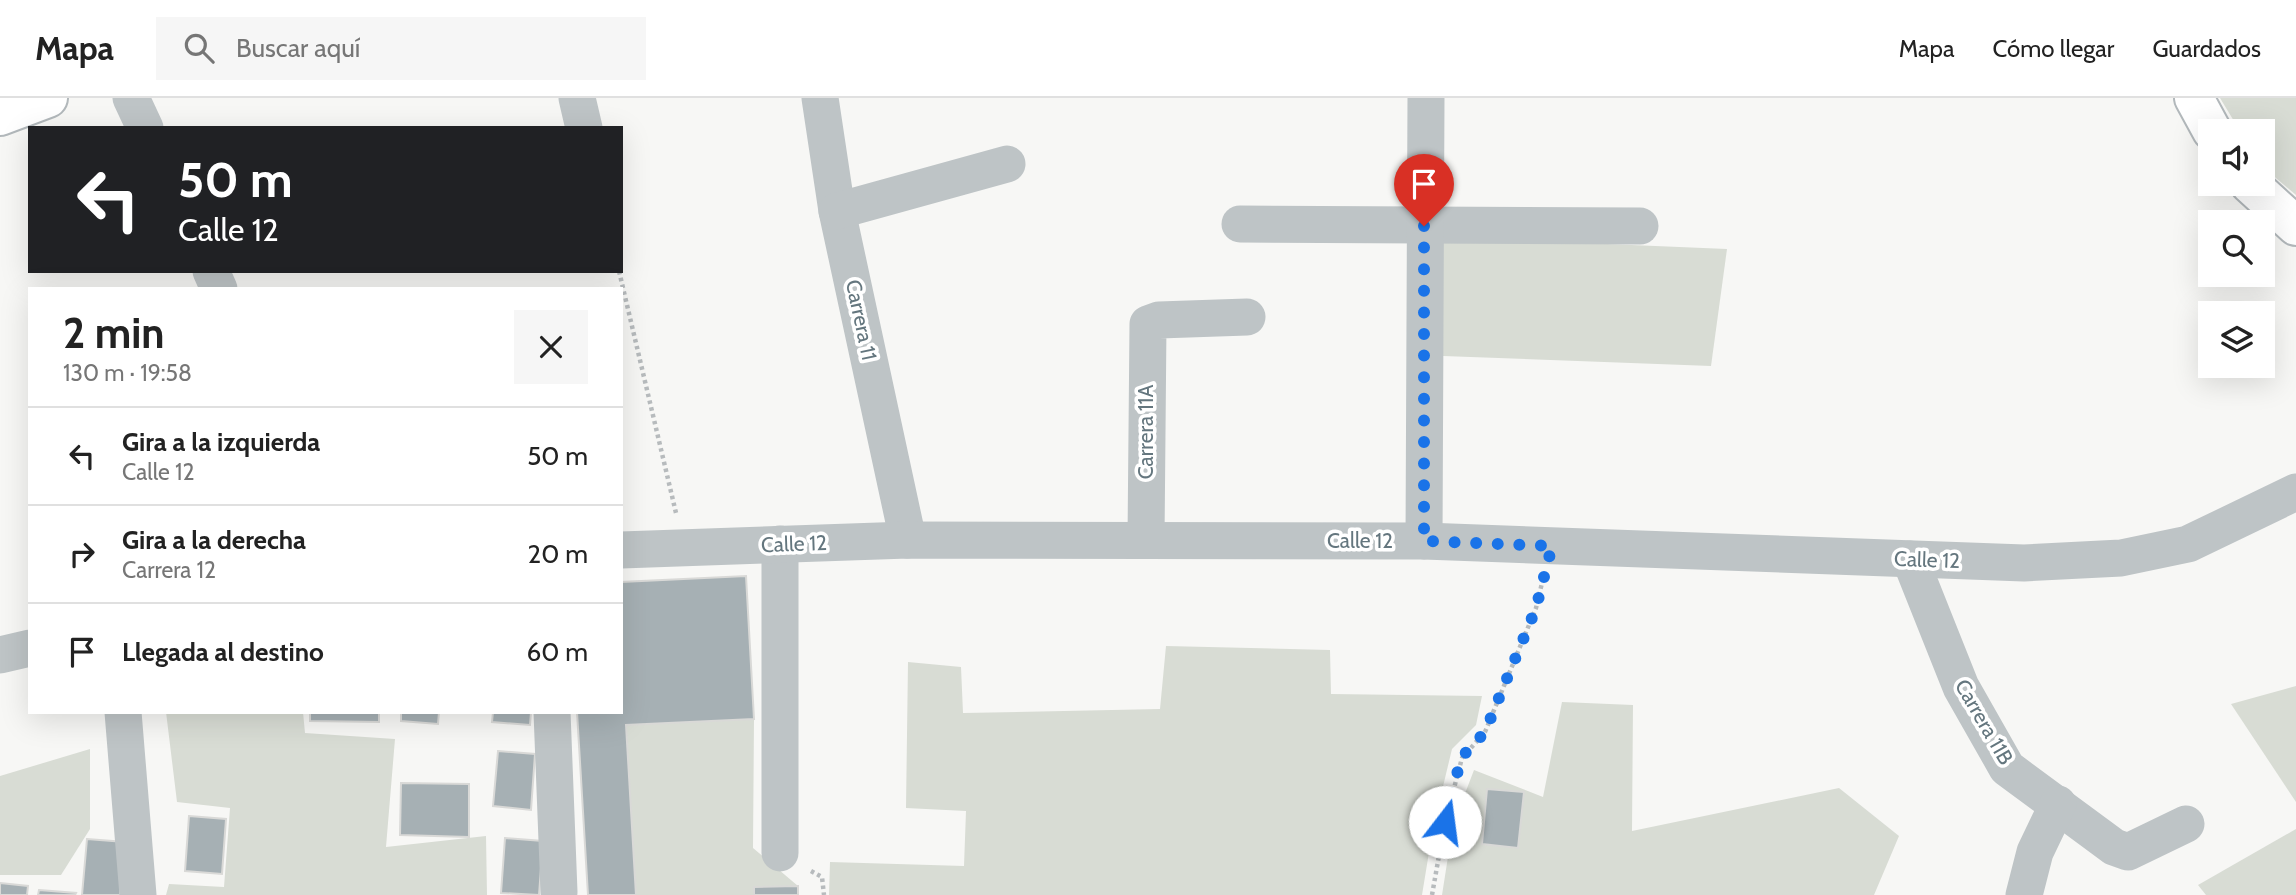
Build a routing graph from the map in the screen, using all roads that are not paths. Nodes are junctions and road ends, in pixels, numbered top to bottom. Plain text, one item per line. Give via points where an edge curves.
1 (48, 98) edge
2 (131, 98) edge
3 (577, 98) edge
4 (820, 98) edge
5 (1426, 98) edge
6 (2194, 98) edge
7 (0, 116) edge
8 (2205, 119) edge
9 (144, 126) edge
10 (584, 126) edge
11 (1007, 164) dead end
12 (2263, 196) edge
13 (837, 211) junction
14 (1240, 224) dead end
15 (1424, 226) junction
16 (1640, 226) dead end
17 (2296, 226) edge
18 (1247, 317) dead end
19 (2296, 492) edge
20 (908, 540) junction
21 (1146, 540) junction
22 (1424, 541) junction
23 (780, 544) junction
24 (623, 550) edge
25 (1910, 559) junction
26 (28, 649) edge
27 (0, 655) edge
28 (123, 714) edge
29 (552, 714) edge
30 (2058, 804) junction
31 (2186, 824) dead end
32 (780, 853) dead end
33 (559, 892) dead end
34 (138, 895) edge
35 (2024, 895) edge

1 - 7 main road
2 - 9 street
3 - 10 street
4 - 13 street, Carrera 11
5 - 15 street
6 - 8 main road
11 - 13 street
12 - 17 main road
13 - 20 street, Carrera 11
14 - 15 street
15 - 16 street
15 - 22 street
18 - 21 street, Carrera 11A via 1148,324
19 - 25 street, Calle 12 via 2188,544 2121,558 2024,563
20 - 21 street, Calle 12
20 - 23 street, Calle 12
21 - 22 street, Calle 12
22 - 25 street, Calle 12
23 - 24 street, Calle 12
23 - 32 street
25 - 30 street, Carrera 11B via 1961,687 2007,768
26 - 27 street
28 - 34 street
29 - 33 street
30 - 31 street, Carrera 11B via 2114,847 2128,852
30 - 35 street via 2035,852

